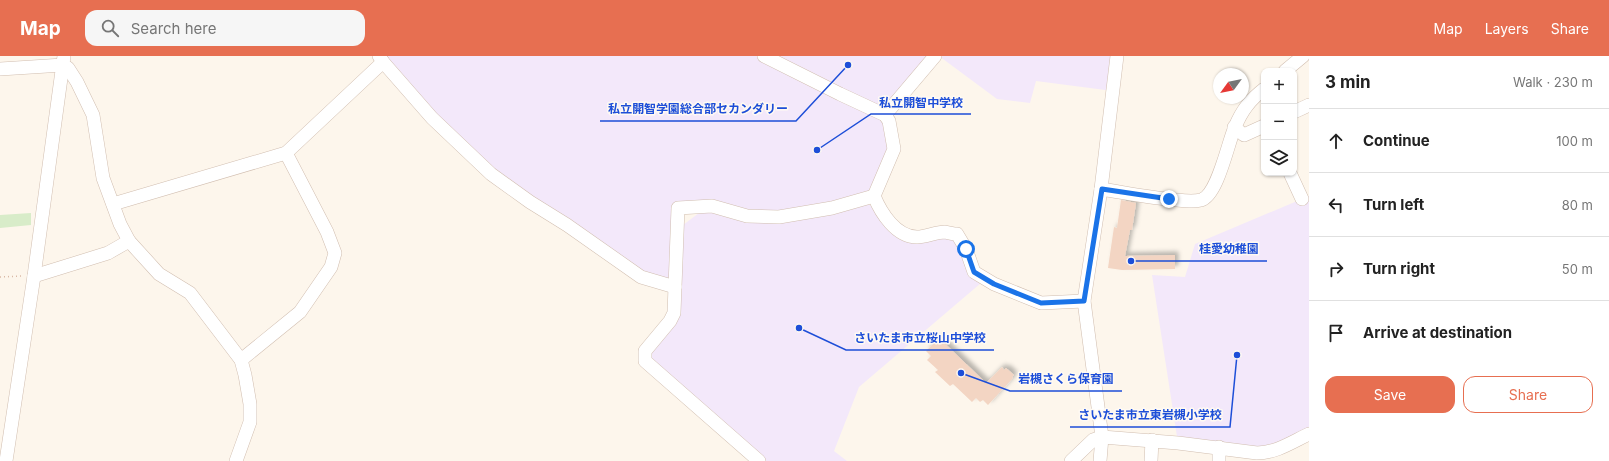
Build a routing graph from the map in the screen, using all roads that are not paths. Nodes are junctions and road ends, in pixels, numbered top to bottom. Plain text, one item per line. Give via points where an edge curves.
1 (764, 56) edge
2 (935, 56) edge
3 (1117, 56) edge
4 (1303, 56) edge
5 (381, 59) edge
6 (64, 61) edge
7 (1289, 68) edge
8 (0, 69) edge
9 (1261, 92) edge
10 (1309, 105) edge
11 (1297, 111) edge
12 (885, 115) junction
13 (1234, 127) junction
14 (1261, 127) edge
15 (286, 153) junction
16 (1291, 176) edge
17 (1102, 189) junction
18 (874, 196) junction
19 (1302, 199) edge
20 (113, 204) junction
21 (129, 240) junction
22 (34, 276) junction
23 (675, 287) junction
24 (1084, 301) junction
25 (241, 360) junction
26 (1309, 434) edge
27 (1102, 437) junction
28 (1152, 440) junction
29 (1219, 447) junction
30 (6, 461) edge
31 (236, 461) edge
32 (759, 461) edge
33 (1071, 461) edge
34 (1100, 461) edge
35 (1151, 461) edge
36 (1218, 461) edge

1 - 12 street
2 - 12 street
3 - 17 street
4 - 7 street
5 - 15 street
5 - 23 street via 432,118 492,174 641,277
6 - 8 street
6 - 20 street via 93,115 103,178
6 - 22 street
9 - 13 street via 1249,102
10 - 11 street
12 - 18 street via 894,149
13 - 14 street via 1244,135
13 - 17 street via 1221,170 1203,199 1194,201 1157,198
15 - 20 street
15 - 25 street via 327,232 334,253 331,267 300,312
16 - 19 street
17 - 24 street
18 - 23 street via 832,208 779,217 747,216 712,206 678,208
18 - 24 street via 880,209 901,233 915,237 943,232 957,234 966,249 974,272 994,284 1041,303
20 - 21 street
21 - 22 street via 108,253
21 - 25 street via 159,274 190,293
22 - 30 street
23 - 32 street via 674,313 645,351 644,361
24 - 27 street
25 - 31 street via 250,404 250,422
26 - 29 street via 1266,453
27 - 28 street
27 - 33 street via 1093,440
27 - 34 street
28 - 29 street
28 - 35 street
29 - 36 street

